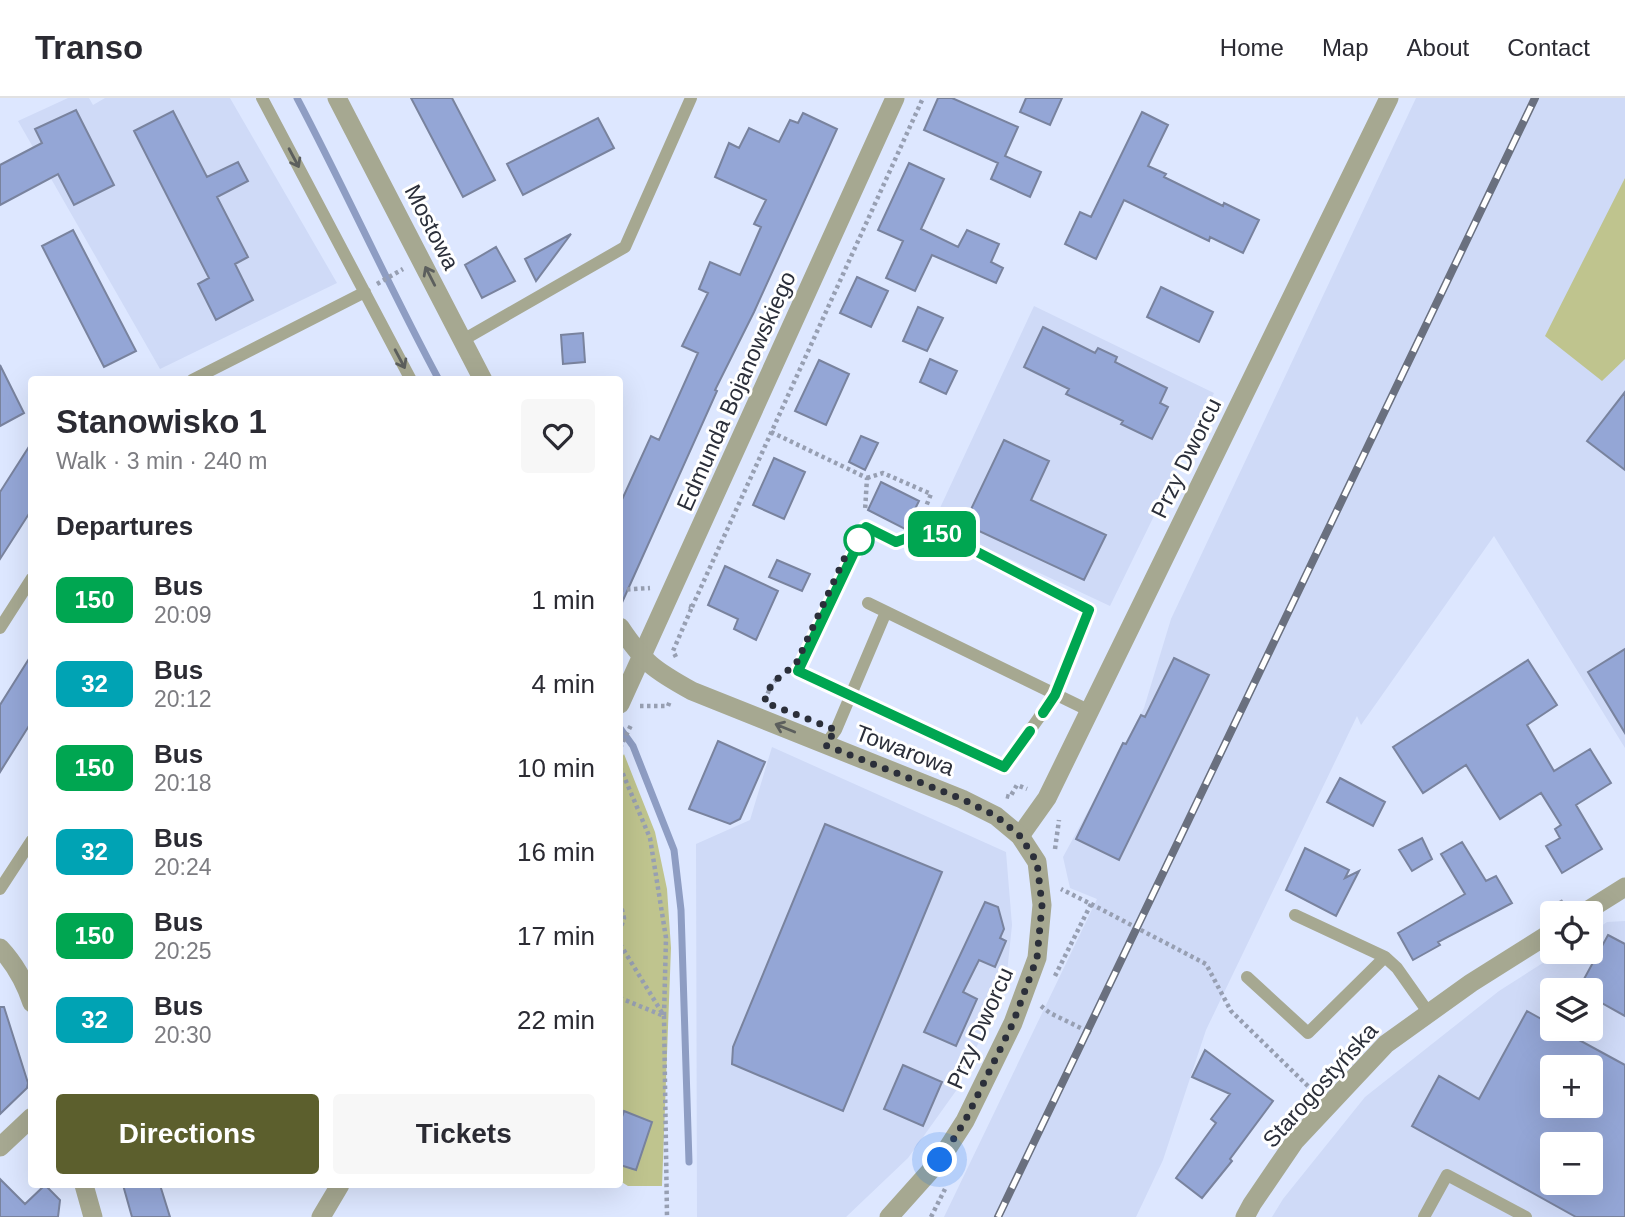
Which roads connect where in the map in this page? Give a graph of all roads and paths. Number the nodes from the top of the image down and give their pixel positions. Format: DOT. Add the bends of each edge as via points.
graph roads {
  1 [pos="262,98"];
  2 [pos="337,98"];
  3 [pos="691,98"];
  4 [pos="895,98"];
  5 [pos="923,98"];
  6 [pos="1389,98"];
  7 [pos="401,270"];
  8 [pos="369,289"];
  9 [pos="463,340"];
  10 [pos="200,376"];
  11 [pos="409,376"];
  12 [pos="481,376"];
  13 [pos="771,432"];
  14 [pos="867,478"];
  15 [pos="923,513"];
  16 [pos="862,520"];
  17 [pos="28,584"];
  18 [pos="868,603"];
  19 [pos="692,607"];
  20 [pos="886,612"];
  21 [pos="0,628"];
  22 [pos="623,631"];
  23 [pos="641,658"];
  24 [pos="788,670"];
  25 [pos="1055,695"];
  26 [pos="623,696"];
  27 [pos="851,696"];
  28 [pos="752,697"];
  29 [pos="764,702"];
  30 [pos="776,706"];
  31 [pos="1090,711"];
  32 [pos="633,720"];
  33 [pos="623,741"];
  34 [pos="825,745"];
  35 [pos="623,774"];
  36 [pos="1023,774"];
  37 [pos="1017,785"];
  38 [pos="999,792"];
  39 [pos="1047,798"];
  40 [pos="962,799"];
  41 [pos="1020,836"];
  42 [pos="28,846"];
  43 [pos="1055,852"];
  44 [pos="1059,876"];
  45 [pos="1625,887"];
  46 [pos="0,889"];
  47 [pos="1603,901"];
  48 [pos="1091,904"];
  49 [pos="1295,915"];
  50 [pos="1540,940"];
  51 [pos="0,948"];
  52 [pos="623,949"];
  53 [pos="1385,957"];
  54 [pos="1247,977"];
  55 [pos="1052,983"];
  56 [pos="28,992"];
  57 [pos="1047,995"];
  58 [pos="1023,998"];
  59 [pos="623,999"];
  60 [pos="1041,1006"];
  61 [pos="1427,1012"];
  62 [pos="664,1016"];
  63 [pos="1035,1018"];
  64 [pos="1091,1032"];
  65 [pos="1315,1093"];
  66 [pos="28,1121"];
  67 [pos="0,1147"];
  68 [pos="946,1186"];
  69 [pos="85,1188"];
  70 [pos="338,1188"];
  71 [pos="93,1217"];
  72 [pos="321,1217"];
  73 [pos="667,1217"];
  74 [pos="889,1217"];
  75 [pos="931,1217"];
  76 [pos="1245,1217"];
  77 [pos="1424,1217"];
  78 [pos="1526,1217"];
  1 -- 8 [label="lane, one-way"];
  9 -- 2 [label="street, Mostowa, one-way"];
  3 -- 9 [label="lane" via="625,247"];
  4 -- 23 [label="street, Edmunda Bojanowskiego"];
  5 -- 13 [label="path"];
  6 -- 31 [label="street, Przy Dworcu"];
  7 -- 8 [label="path"];
  8 -- 10 [label="lane"];
  8 -- 11 [label="lane, one-way"];
  9 -- 12 [label="street, Mostowa"];
  13 -- 14 [label="path"];
  13 -- 19 [label="path"];
  14 -- 15 [label="path" via="883,473 931,494"];
  14 -- 16 [label="path"];
  17 -- 21 [label="lane"];
  18 -- 20 [label="lane"];
  20 -- 25 [label="lane"];
  20 -- 27 [label="lane"];
  22 -- 23 [label="street"];
  23 -- 26 [label="street, Edmunda Bojanowskiego"];
  34 -- 23 [label="street, Towarowa, one-way" via="692,691"];
  24 -- 29 [label="path" via="772,683"];
  25 -- 27 [label="lane" via="1004,767"];
  25 -- 27 [label="lane" via="1089,610 925,525 920,533 896,542 866,527 798,671"];
  25 -- 31 [label="lane"];
  27 -- 34 [label="lane"];
  28 -- 29 [label="path"];
  29 -- 30 [label="path"];
  31 -- 39 [label="street, Przy Dworcu"];
  32 -- 33 [label="path"];
  34 -- 40 [label="street, Towarowa"];
  35 -- 62 [label="path" via="650,838 666,938"];
  36 -- 37 [label="path"];
  37 -- 38 [label="path" via="1010,797"];
  37 -- 39 [label="path"];
  39 -- 41 [label="street, Przy Dworcu"];
  39 -- 43 [label="path" via="1066,806 1058,821"];
  40 -- 41 [label="street, Przy Dworcu" via="996,816"];
  41 -- 58 [label="street, Przy Dworcu" via="1037,862 1042,905 1037,958"];
  42 -- 46 [label="lane"];
  44 -- 48 [label="path" via="1061,888"];
  45 -- 47 [label="street"];
  48 -- 55 [label="path"];
  48 -- 65 [label="path" via="1206,964 1231,1011"];
  49 -- 53 [label="lane"];
  50 -- 61 [label="street, Starogostyńska"];
  51 -- 56 [label="street"];
  52 -- 62 [label="path"];
  53 -- 54 [label="lane" via="1308,1033"];
  53 -- 61 [label="lane"];
  57 -- 60 [label="path"];
  58 -- 60 [label="path"];
  58 -- 74 [label="street, Przy Dworcu" via="965,1121 940,1160"];
  59 -- 62 [label="path"];
  60 -- 63 [label="path"];
  60 -- 64 [label="path"];
  61 -- 76 [label="street, Starogostyńska" via="1386,1044 1317,1116"];
  62 -- 73 [label="path"];
  66 -- 67 [label="street"];
  68 -- 75 [label="path"];
  69 -- 71 [label="street"];
  70 -- 72 [label="street"];
  77 -- 78 [label="lane" via="1447,1175"];
}
